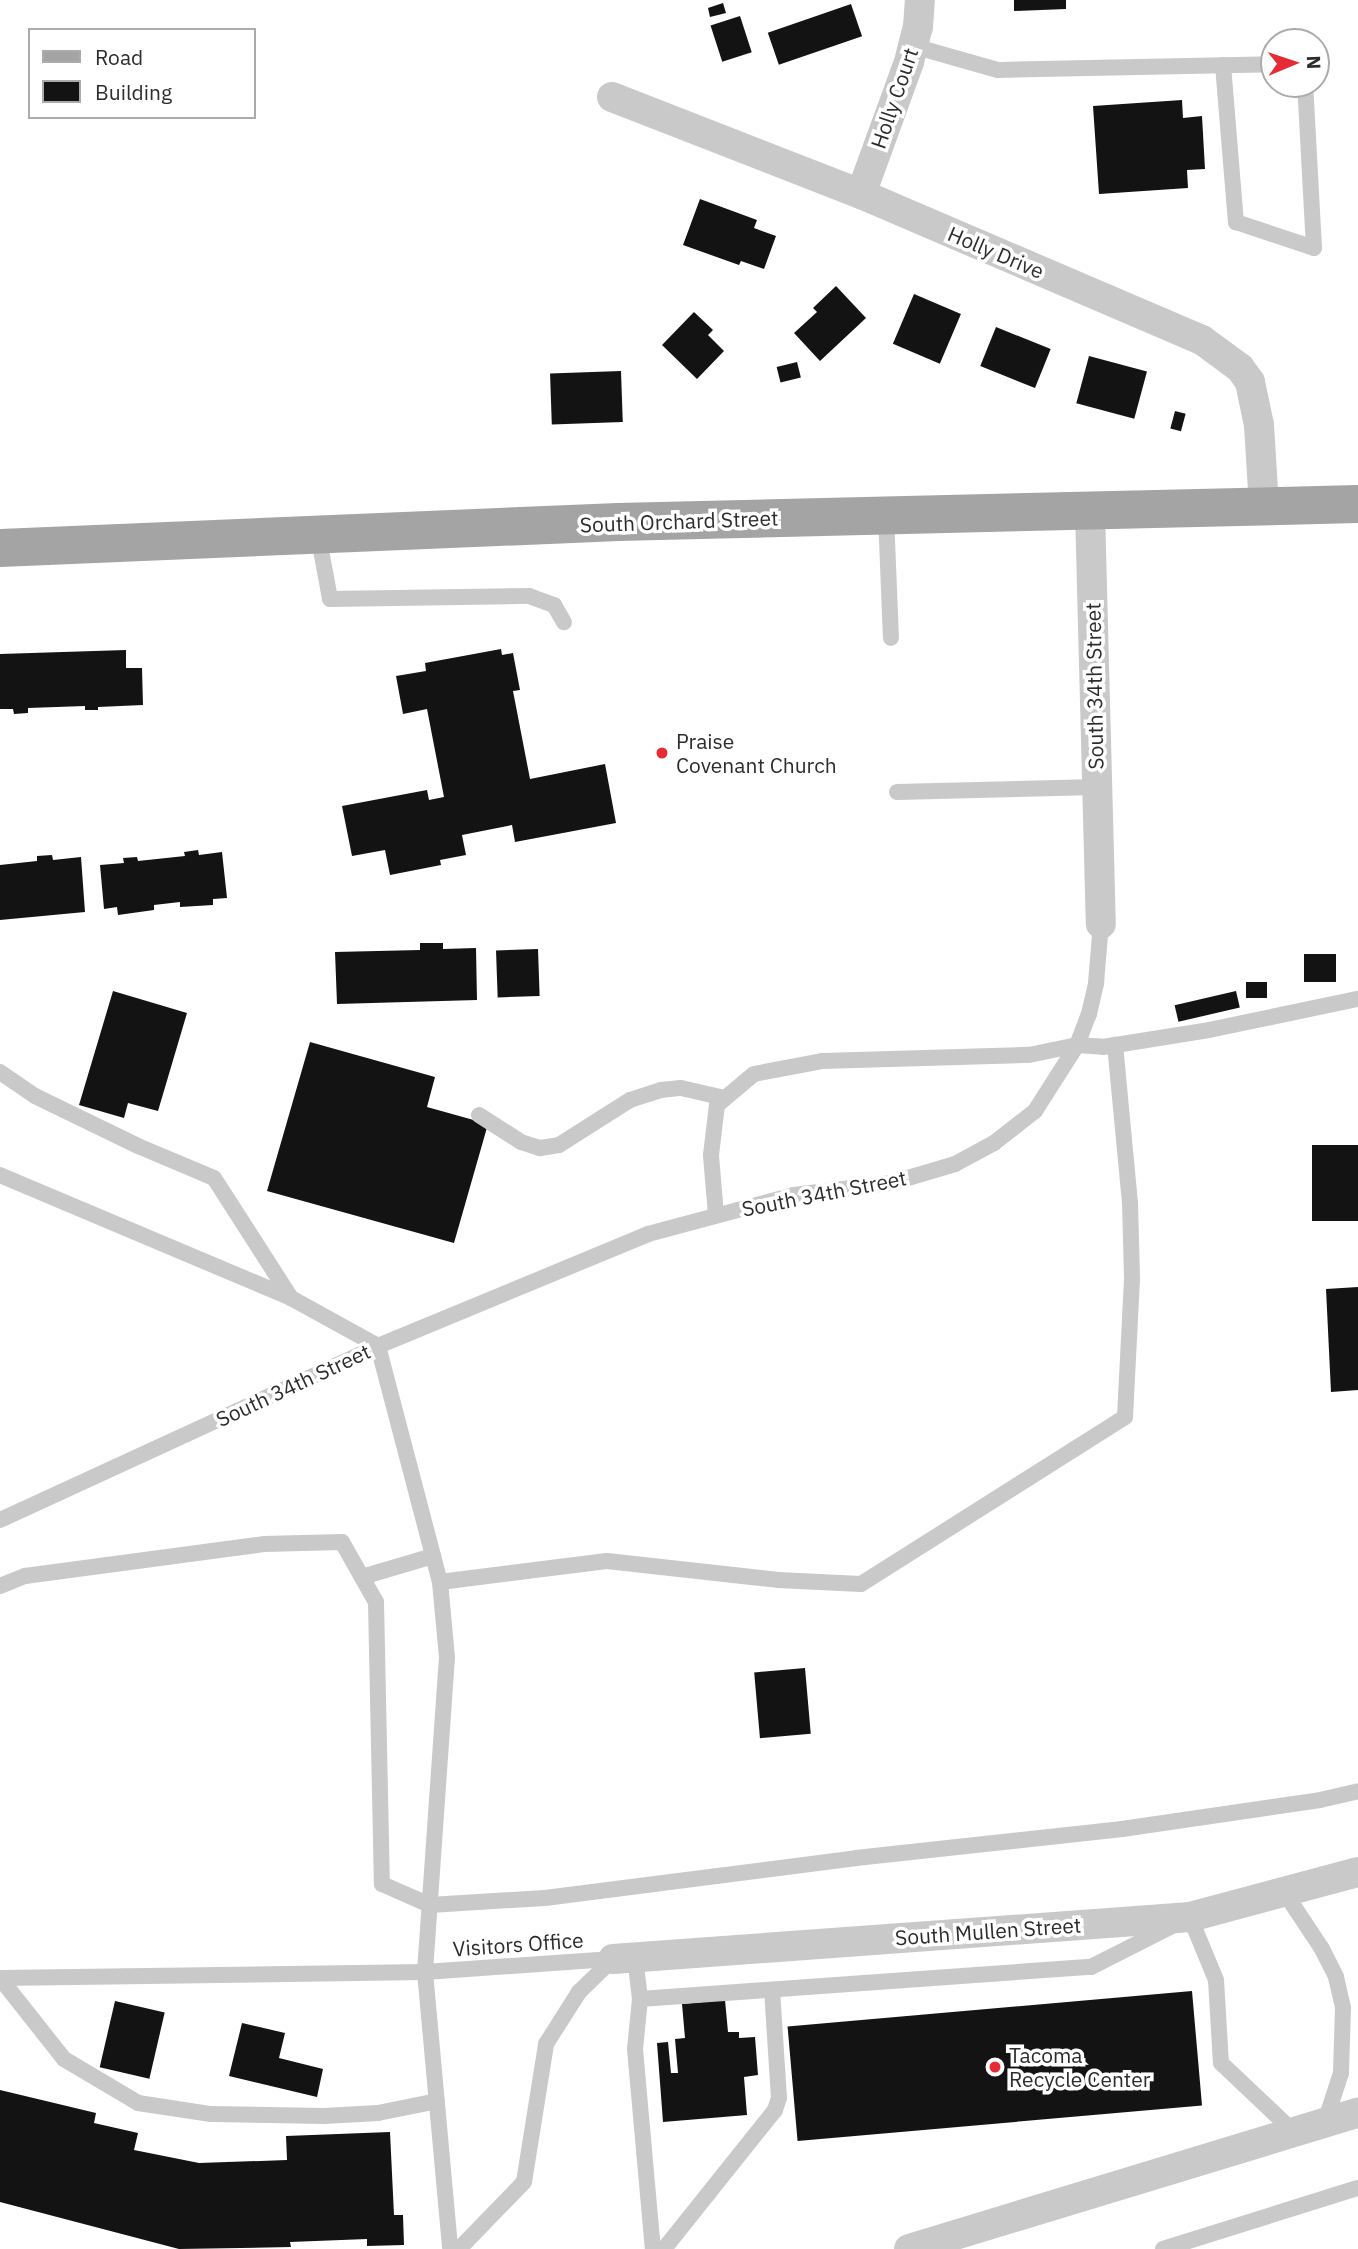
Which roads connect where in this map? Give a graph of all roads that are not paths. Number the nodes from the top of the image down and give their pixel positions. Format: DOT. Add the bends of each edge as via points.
graph roads {
  1 [pos="920,0"];
  2 [pos="913,46"];
  3 [pos="1260,64"];
  4 [pos="1223,65"];
  5 [pos="612,97"];
  6 [pos="1306,98"];
  7 [pos="861,194"];
  8 [pos="1358,504"];
  9 [pos="1264,506"];
  10 [pos="1090,511"];
  11 [pos="886,515"];
  12 [pos="318,534"];
  13 [pos="0,548"];
  14 [pos="564,622"];
  15 [pos="891,638"];
  16 [pos="1097,787"];
  17 [pos="897,792"];
  18 [pos="1101,924"];
  19 [pos="1358,999"];
  20 [pos="1077,1045"];
  21 [pos="1115,1045"];
  22 [pos="0,1072"];
  23 [pos="725,1098"];
  24 [pos="479,1115"];
  25 [pos="0,1175"];
  26 [pos="716,1215"];
  27 [pos="291,1298"];
  28 [pos="377,1346"];
  29 [pos="0,1520"];
  30 [pos="433,1556"];
  31 [pos="362,1577"];
  32 [pos="440,1582"];
  33 [pos="1,1584"];
  34 [pos="1358,1791"];
  35 [pos="1358,1872"];
  36 [pos="1285,1893"];
  37 [pos="430,1905"];
  38 [pos="1190,1917"];
  39 [pos="624,1958"];
  40 [pos="425,1972"];
  41 [pos="0,1978"];
  42 [pos="772,1991"];
  43 [pos="640,1999"];
  44 [pos="437,2101"];
  45 [pos="1358,2113"];
  46 [pos="1325,2122"];
  47 [pos="1294,2132"];
  48 [pos="1358,2188"];
  49 [pos="450,2249"];
  50 [pos="459,2249"];
  51 [pos="653,2249"];
  52 [pos="664,2249"];
  53 [pos="909,2249"];
  54 [pos="1163,2249"];
  1 -- 2 [label="street, Holly Court"];
  2 -- 4 [label="lane" via="998,70"];
  2 -- 7 [label="street, Holly Court"];
  3 -- 4 [label="lane"];
  4 -- 6 [label="lane" via="1236,222 1314,248"];
  5 -- 7 [label="street, Holly Drive"];
  7 -- 9 [label="street, Holly Drive" via="1184,330 1222,352 1240,368 1255,396"];
  8 -- 9 [label="main road, South Orchard Street"];
  9 -- 10 [label="main road, South Orchard Street"];
  10 -- 11 [label="main road, South Orchard Street"];
  10 -- 16 [label="street, South 34th Street"];
  11 -- 12 [label="main road, South Orchard Street"];
  11 -- 15 [label="lane"];
  12 -- 13 [label="main road, South Orchard Street"];
  12 -- 14 [label="lane" via="330,599 528,596 554,605"];
  16 -- 17 [label="lane"];
  16 -- 18 [label="street, South 34th Street"];
  18 -- 20 [label="lane, South 34th Street" via="1096,983"];
  19 -- 21 [label="lane"];
  20 -- 21 [label="lane"];
  20 -- 23 [label="lane" via="1029,1055 822,1061 754,1074"];
  20 -- 26 [label="lane, South 34th Street" via="1035,1111 955,1164 891,1183 794,1195"];
  21 -- 32 [label="lane" via="1130,1203 1132,1278 1125,1417 861,1584 778,1580 607,1561"];
  22 -- 27 [label="lane" via="35,1096 214,1178"];
  23 -- 24 [label="lane" via="681,1088 662,1090 630,1100 559,1145 540,1148 521,1142"];
  23 -- 26 [label="lane" via="718,1105 711,1155"];
  25 -- 27 [label="lane"];
  26 -- 28 [label="lane, South 34th Street" via="648,1234"];
  27 -- 28 [label="lane"];
  28 -- 29 [label="lane, South 34th Street"];
  28 -- 30 [label="lane"];
  30 -- 31 [label="lane"];
  30 -- 32 [label="lane"];
  31 -- 33 [label="lane" via="342,1542 277,1544 25,1576"];
  31 -- 37 [label="lane" via="376,1602 382,1884"];
  32 -- 37 [label="lane" via="447,1657"];
  34 -- 37 [label="lane" via="1122,1829 545,1898"];
  35 -- 36 [label="street, South Mullen Street"];
  36 -- 38 [label="street, South Mullen Street"];
  36 -- 46 [label="lane" via="1336,1977 1343,2008 1341,2073"];
  37 -- 40 [label="lane"];
  38 -- 39 [label="street, South Mullen Street"];
  38 -- 42 [label="lane" via="1091,1966"];
  38 -- 47 [label="lane" via="1216,1980 1221,2063"];
  39 -- 40 [label="lane, Visitors Office"];
  39 -- 43 [label="lane"];
  39 -- 50 [label="lane" via="579,1992 545,2044 524,2182"];
  40 -- 41 [label="lane, Visitors Office"];
  40 -- 44 [label="lane"];
  41 -- 44 [label="lane" via="64,2059 138,2103 211,2114 324,2116 378,2113"];
  42 -- 43 [label="lane"];
  42 -- 52 [label="lane" via="779,2098 775,2110"];
  43 -- 51 [label="lane" via="635,2049"];
  44 -- 49 [label="lane"];
  45 -- 46 [label="street"];
  46 -- 47 [label="street"];
  47 -- 53 [label="street"];
  48 -- 54 [label="lane"];
}
